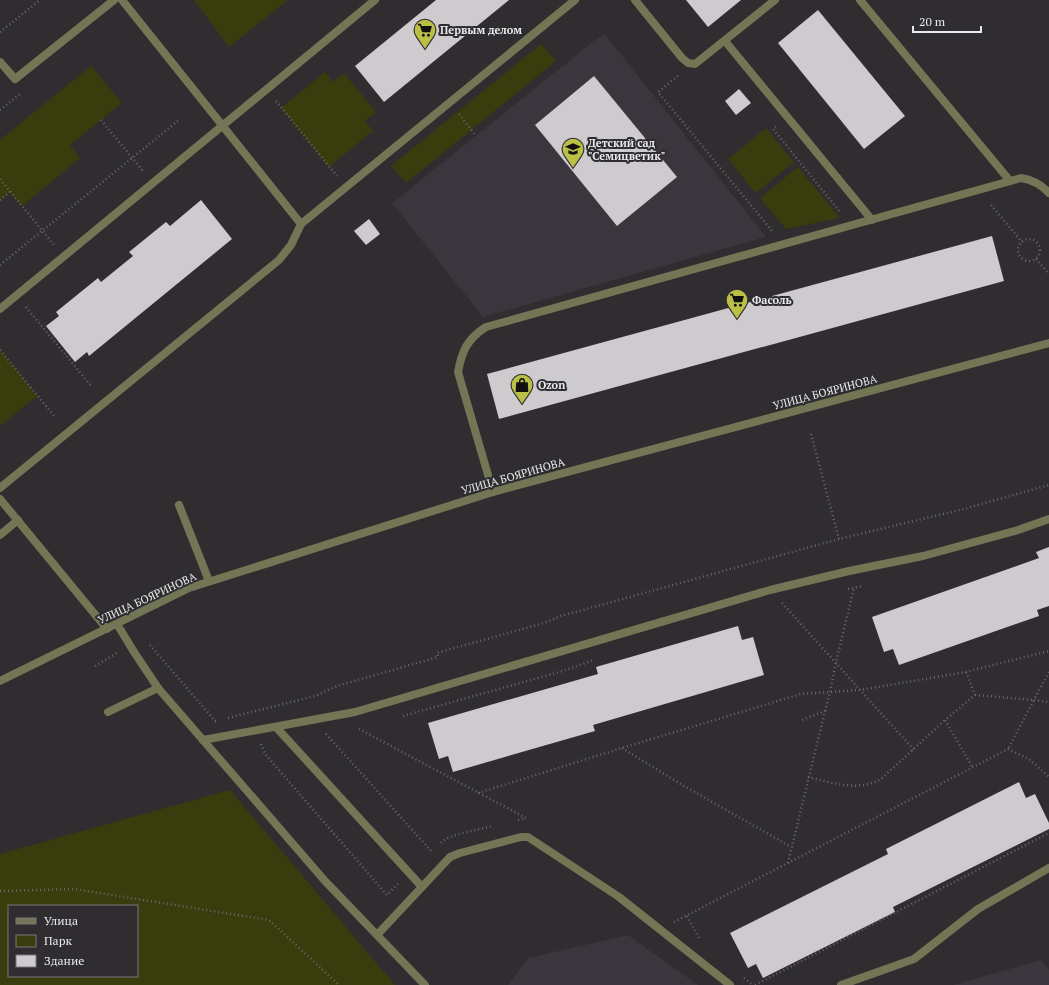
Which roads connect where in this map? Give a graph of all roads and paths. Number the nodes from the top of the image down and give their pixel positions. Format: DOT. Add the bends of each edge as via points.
graph roads {
  1 [pos="40,0"];
  2 [pos="114,0"];
  3 [pos="122,0"];
  4 [pos="375,0"];
  5 [pos="575,0"];
  6 [pos="634,0"];
  7 [pos="776,0"];
  8 [pos="860,0"];
  9 [pos="0,32"];
  10 [pos="725,41"];
  11 [pos="0,62"];
  12 [pos="688,63"];
  13 [pos="266,90"];
  14 [pos="450,103"];
  15 [pos="788,118"];
  16 [pos="101,120"];
  17 [pos="179,120"];
  18 [pos="223,126"];
  19 [pos="476,136"];
  20 [pos="132,158"];
  21 [pos="0,179"];
  22 [pos="1010,182"];
  23 [pos="153,183"];
  24 [pos="346,187"];
  25 [pos="10,192"];
  26 [pos="1049,193"];
  27 [pos="0,200"];
  28 [pos="991,205"];
  29 [pos="872,220"];
  30 [pos="301,224"];
  31 [pos="852,226"];
  32 [pos="42,231"];
  33 [pos="1022,242"];
  34 [pos="784,244"];
  35 [pos="64,257"];
  36 [pos="1036,259"];
  37 [pos="0,265"];
  38 [pos="1049,274"];
  39 [pos="17,296"];
  40 [pos="0,310"];
  41 [pos="1049,343"];
  42 [pos="0,350"];
  43 [pos="92,387"];
  44 [pos="55,417"];
  45 [pos="811,434"];
  46 [pos="1049,485"];
  47 [pos="0,488"];
  48 [pos="493,492"];
  49 [pos="0,499"];
  50 [pos="179,505"];
  51 [pos="1049,519"];
  52 [pos="18,520"];
  53 [pos="0,535"];
  54 [pos="839,539"];
  55 [pos="209,581"];
  56 [pos="854,588"];
  57 [pos="770,590"];
  58 [pos="117,624"];
  59 [pos="106,629"];
  60 [pos="130,646"];
  61 [pos="1049,651"];
  62 [pos="836,662"];
  63 [pos="95,666"];
  64 [pos="966,672"];
  65 [pos="1049,672"];
  66 [pos="0,681"];
  67 [pos="158,688"];
  68 [pos="860,690"];
  69 [pos="830,692"];
  70 [pos="975,695"];
  71 [pos="1034,700"];
  72 [pos="1049,702"];
  73 [pos="824,711"];
  74 [pos="108,712"];
  75 [pos="802,720"];
  76 [pos="946,720"];
  77 [pos="276,727"];
  78 [pos="359,729"];
  79 [pos="352,730"];
  80 [pos="333,733"];
  81 [pos="203,740"];
  82 [pos="622,748"];
  83 [pos="1008,749"];
  84 [pos="914,750"];
  85 [pos="973,768"];
  86 [pos="808,777"];
  87 [pos="1049,777"];
  88 [pos="478,793"];
  89 [pos="1049,832"];
  90 [pos="791,847"];
  91 [pos="433,853"];
  92 [pos="788,863"];
  93 [pos="1049,868"];
  94 [pos="422,887"];
  95 [pos="0,891"];
  96 [pos="660,930"];
  97 [pos="377,935"];
  98 [pos="339,985"];
  99 [pos="425,985"];
  100 [pos="730,985"];
  101 [pos="755,985"];
  102 [pos="841,985"];
  1 -- 9 [label="path"];
  2 -- 11 [label="street" via="15,80"];
  3 -- 18 [label="street"];
  4 -- 13 [label="street"];
  5 -- 14 [label="street"];
  6 -- 12 [label="street"];
  7 -- 10 [label="street"];
  8 -- 22 [label="street"];
  10 -- 12 [label="street" via="695,64"];
  10 -- 15 [label="street"];
  12 -- 34 [label="path" via="684,71 658,92"];
  13 -- 18 [label="street"];
  13 -- 24 [label="path"];
  14 -- 19 [label="path"];
  14 -- 24 [label="street"];
  15 -- 29 [label="street"];
  15 -- 31 [label="path" via="773,129"];
  16 -- 20 [label="path"];
  17 -- 20 [label="path"];
  18 -- 23 [label="street"];
  18 -- 30 [label="street"];
  20 -- 23 [label="path"];
  20 -- 32 [label="path"];
  21 -- 25 [label="path"];
  22 -- 26 [label="street" via="1021,178 1030,180"];
  22 -- 29 [label="street"];
  23 -- 35 [label="street"];
  24 -- 30 [label="street"];
  25 -- 27 [label="path"];
  25 -- 32 [label="path"];
  28 -- 33 [label="path"];
  29 -- 31 [label="street"];
  30 -- 47 [label="street" via="291,245 279,260"];
  31 -- 34 [label="street"];
  32 -- 35 [label="path"];
  32 -- 37 [label="path"];
  33 -- 36 [label="path" via="1018,252 1021,257 1031,261"];
  33 -- 36 [label="path" via="1027,239 1037,243 1040,248"];
  34 -- 48 [label="street" via="486,327 475,334 460,358 458,372"];
  35 -- 39 [label="street"];
  36 -- 38 [label="path"];
  39 -- 40 [label="street"];
  39 -- 43 [label="path"];
  41 -- 48 [label="street, УЛИЦА БОЯРИНОВА"];
  42 -- 44 [label="path"];
  45 -- 54 [label="path"];
  46 -- 54 [label="path" via="964,509"];
  48 -- 55 [label="street, УЛИЦА БОЯРИНОВА"];
  49 -- 52 [label="street"];
  50 -- 55 [label="street"];
  51 -- 57 [label="street" via="923,556"];
  52 -- 53 [label="street"];
  52 -- 59 [label="street"];
  54 -- 60 [label="path" via="560,616 544,623 437,653 438,657 337,686 315,696 215,721 143,637"];
  55 -- 58 [label="street, УЛИЦА БОЯРИНОВА" via="189,588"];
  56 -- 62 [label="path"];
  57 -- 62 [label="path"];
  57 -- 77 [label="street" via="355,712"];
  58 -- 59 [label="street, УЛИЦА БОЯРИНОВА"];
  58 -- 60 [label="street"];
  59 -- 66 [label="street, УЛИЦА БОЯРИНОВА"];
  60 -- 63 [label="path"];
  60 -- 67 [label="street"];
  61 -- 64 [label="path"];
  62 -- 68 [label="path"];
  62 -- 69 [label="path"];
  64 -- 68 [label="path"];
  64 -- 70 [label="path"];
  65 -- 71 [label="path"];
  67 -- 74 [label="street"];
  67 -- 81 [label="street"];
  68 -- 69 [label="path"];
  68 -- 84 [label="path"];
  69 -- 73 [label="path"];
  69 -- 82 [label="path" via="801,694"];
  70 -- 71 [label="path"];
  70 -- 76 [label="path"];
  71 -- 72 [label="path"];
  71 -- 83 [label="path"];
  73 -- 75 [label="path"];
  73 -- 86 [label="path"];
  76 -- 84 [label="path"];
  76 -- 85 [label="path"];
  77 -- 81 [label="street"];
  77 -- 94 [label="street"];
  78 -- 79 [label="path"];
  80 -- 91 [label="path" via="326,734"];
  81 -- 97 [label="street" via="325,881"];
  82 -- 88 [label="path"];
  82 -- 90 [label="path"];
  83 -- 85 [label="path"];
  83 -- 87 [label="path" via="1029,759"];
  84 -- 86 [label="path" via="873,784 848,786"];
  85 -- 92 [label="path"];
  86 -- 90 [label="path"];
  89 -- 101 [label="path"];
  90 -- 92 [label="path"];
  92 -- 96 [label="path"];
  93 -- 102 [label="street" via="978,909 914,959"];
  94 -- 96 [label="street" via="450,857 528,837 619,897"];
  94 -- 97 [label="street"];
  95 -- 98 [label="path" via="74,889 269,920"];
  96 -- 100 [label="street"];
  97 -- 99 [label="street"];
}
